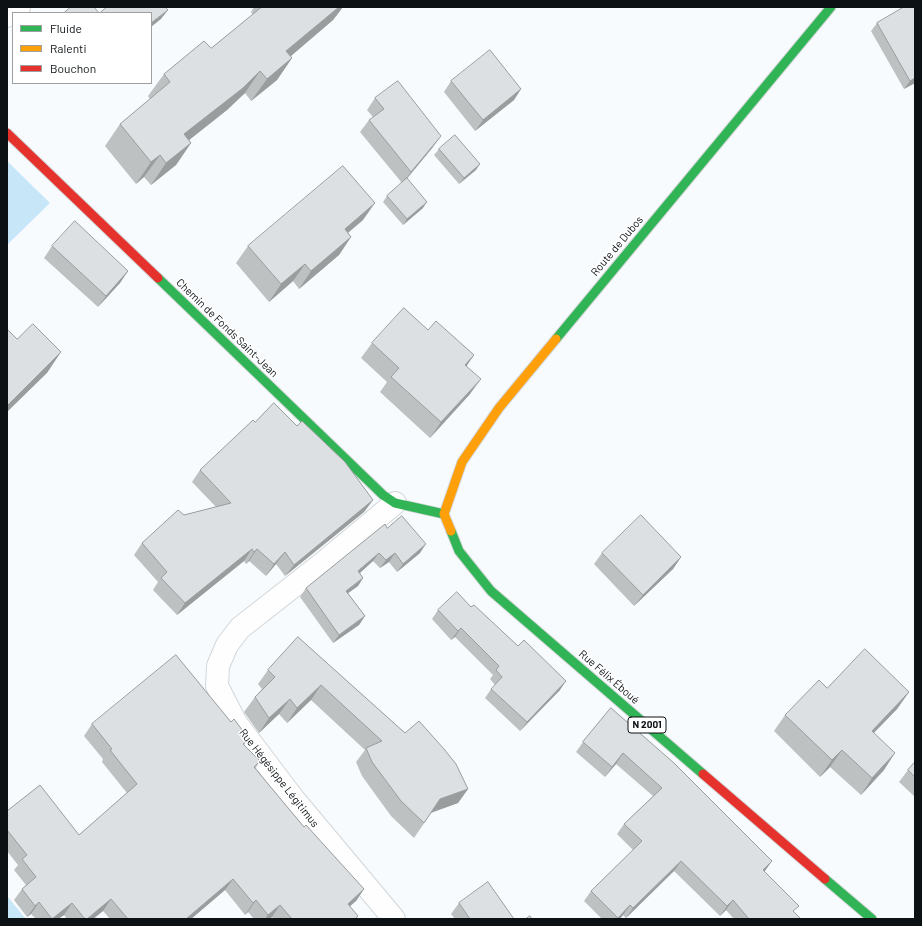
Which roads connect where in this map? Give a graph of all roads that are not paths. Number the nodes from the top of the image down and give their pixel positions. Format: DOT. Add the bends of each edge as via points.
graph roads {
  1 [pos="831,7"];
  2 [pos="7,133"];
  3 [pos="395,503"];
  4 [pos="444,514"];
  5 [pos="394,919"];
  6 [pos="872,919"];
  1 -- 4 [label="main road, Route de Dubos" via="499,408 462,462"];
  2 -- 3 [label="main road, Chemin de Fonds Saint-Jean" via="383,495"];
  3 -- 4 [label="main road, Chemin de Fonds Saint-Jean"];
  3 -- 5 [label="street, Rue Hégésippe Légitimus" via="240,628 227,645 218,666 217,686 236,723 287,791"];
  4 -- 6 [label="main road, Rue Félix Éboué / N 2001" via="459,551 491,591"];
}
